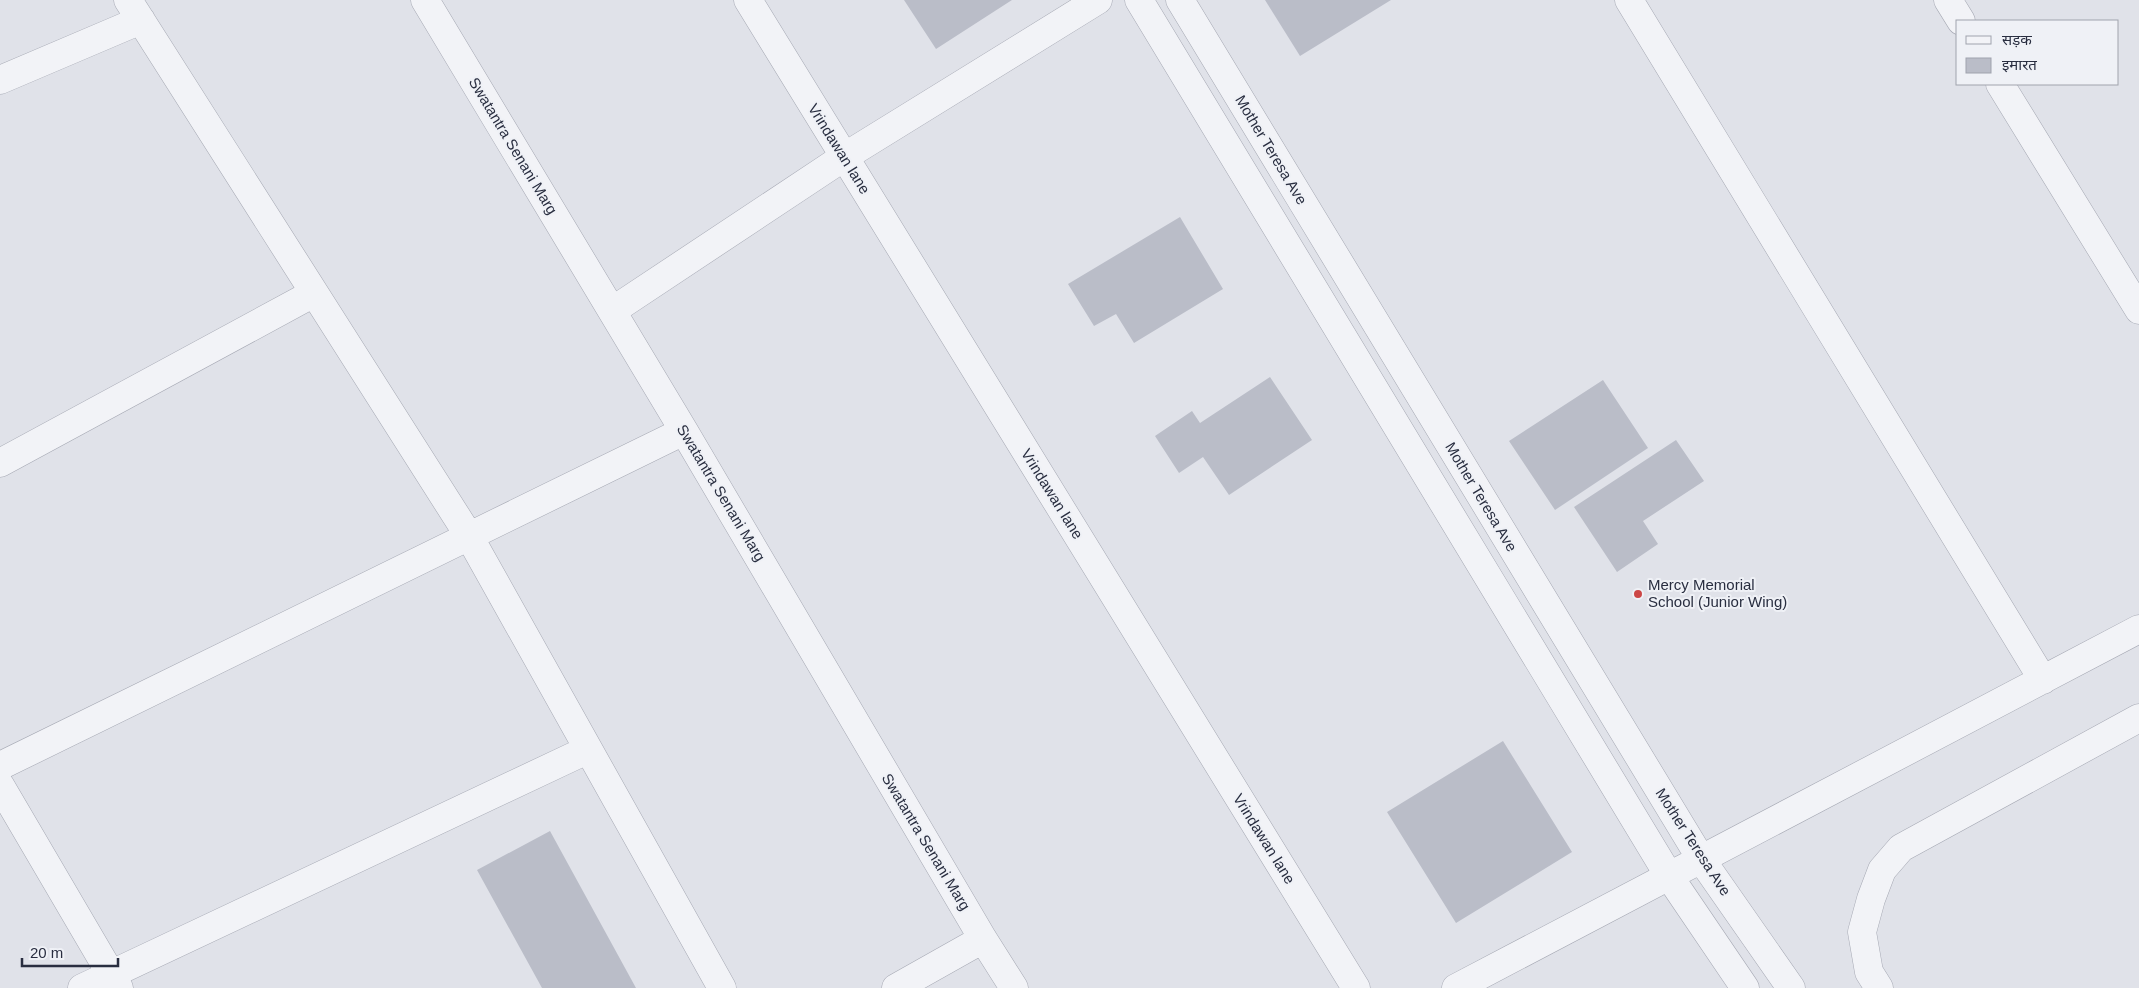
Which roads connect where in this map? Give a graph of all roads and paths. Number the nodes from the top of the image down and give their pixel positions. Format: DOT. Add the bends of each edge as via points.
graph roads {
  1 [pos="425,0"];
  2 [pos="748,0"];
  3 [pos="1098,0"];
  4 [pos="1139,0"];
  5 [pos="1180,0"];
  6 [pos="1629,0"];
  7 [pos="1948,0"];
  8 [pos="134,10"];
  9 [pos="1960,20"];
  10 [pos="0,80"];
  11 [pos="2001,85"];
  12 [pos="844,157"];
  13 [pos="314,293"];
  14 [pos="2139,310"];
  15 [pos="612,311"];
  16 [pos="684,431"];
  17 [pos="0,463"];
  18 [pos="469,536"];
  19 [pos="2139,629"];
  20 [pos="2043,680"];
  21 [pos="2139,718"];
  22 [pos="588,750"];
  23 [pos="0,766"];
  24 [pos="0,785"];
  25 [pos="1701,859"];
  26 [pos="1668,876"];
  27 [pos="983,938"];
  28 [pos="114,981"];
  29 [pos="82,988"];
  30 [pos="722,988"];
  31 [pos="896,988"];
  32 [pos="1014,988"];
  33 [pos="1356,988"];
  34 [pos="1456,988"];
  35 [pos="1745,988"];
  36 [pos="1791,988"];
  37 [pos="1879,988"];
  1 -- 15 [label="street, Swatantra Senani Marg"];
  2 -- 12 [label="street, Vrindawan lane"];
  3 -- 12 [label="street"];
  4 -- 26 [label="street"];
  5 -- 25 [label="street, Mother Teresa Ave"];
  6 -- 20 [label="street"];
  7 -- 9 [label="street"];
  8 -- 10 [label="street"];
  8 -- 13 [label="street"];
  11 -- 14 [label="street"];
  12 -- 15 [label="street"];
  12 -- 33 [label="street, Vrindawan lane"];
  13 -- 17 [label="street"];
  13 -- 18 [label="street"];
  15 -- 16 [label="street, Swatantra Senani Marg"];
  16 -- 18 [label="street"];
  16 -- 27 [label="street, Swatantra Senani Marg"];
  18 -- 22 [label="street"];
  18 -- 23 [label="street"];
  19 -- 20 [label="street"];
  20 -- 25 [label="street"];
  21 -- 37 [label="street" via="1901,848 1882,870 1862,932 1869,972"];
  22 -- 28 [label="street"];
  22 -- 30 [label="street"];
  24 -- 28 [label="street"];
  25 -- 26 [label="street"];
  25 -- 36 [label="street, Mother Teresa Ave"];
  26 -- 34 [label="street"];
  26 -- 35 [label="street"];
  27 -- 31 [label="street"];
  27 -- 32 [label="street, Swatantra Senani Marg"];
  28 -- 29 [label="street"];
}
